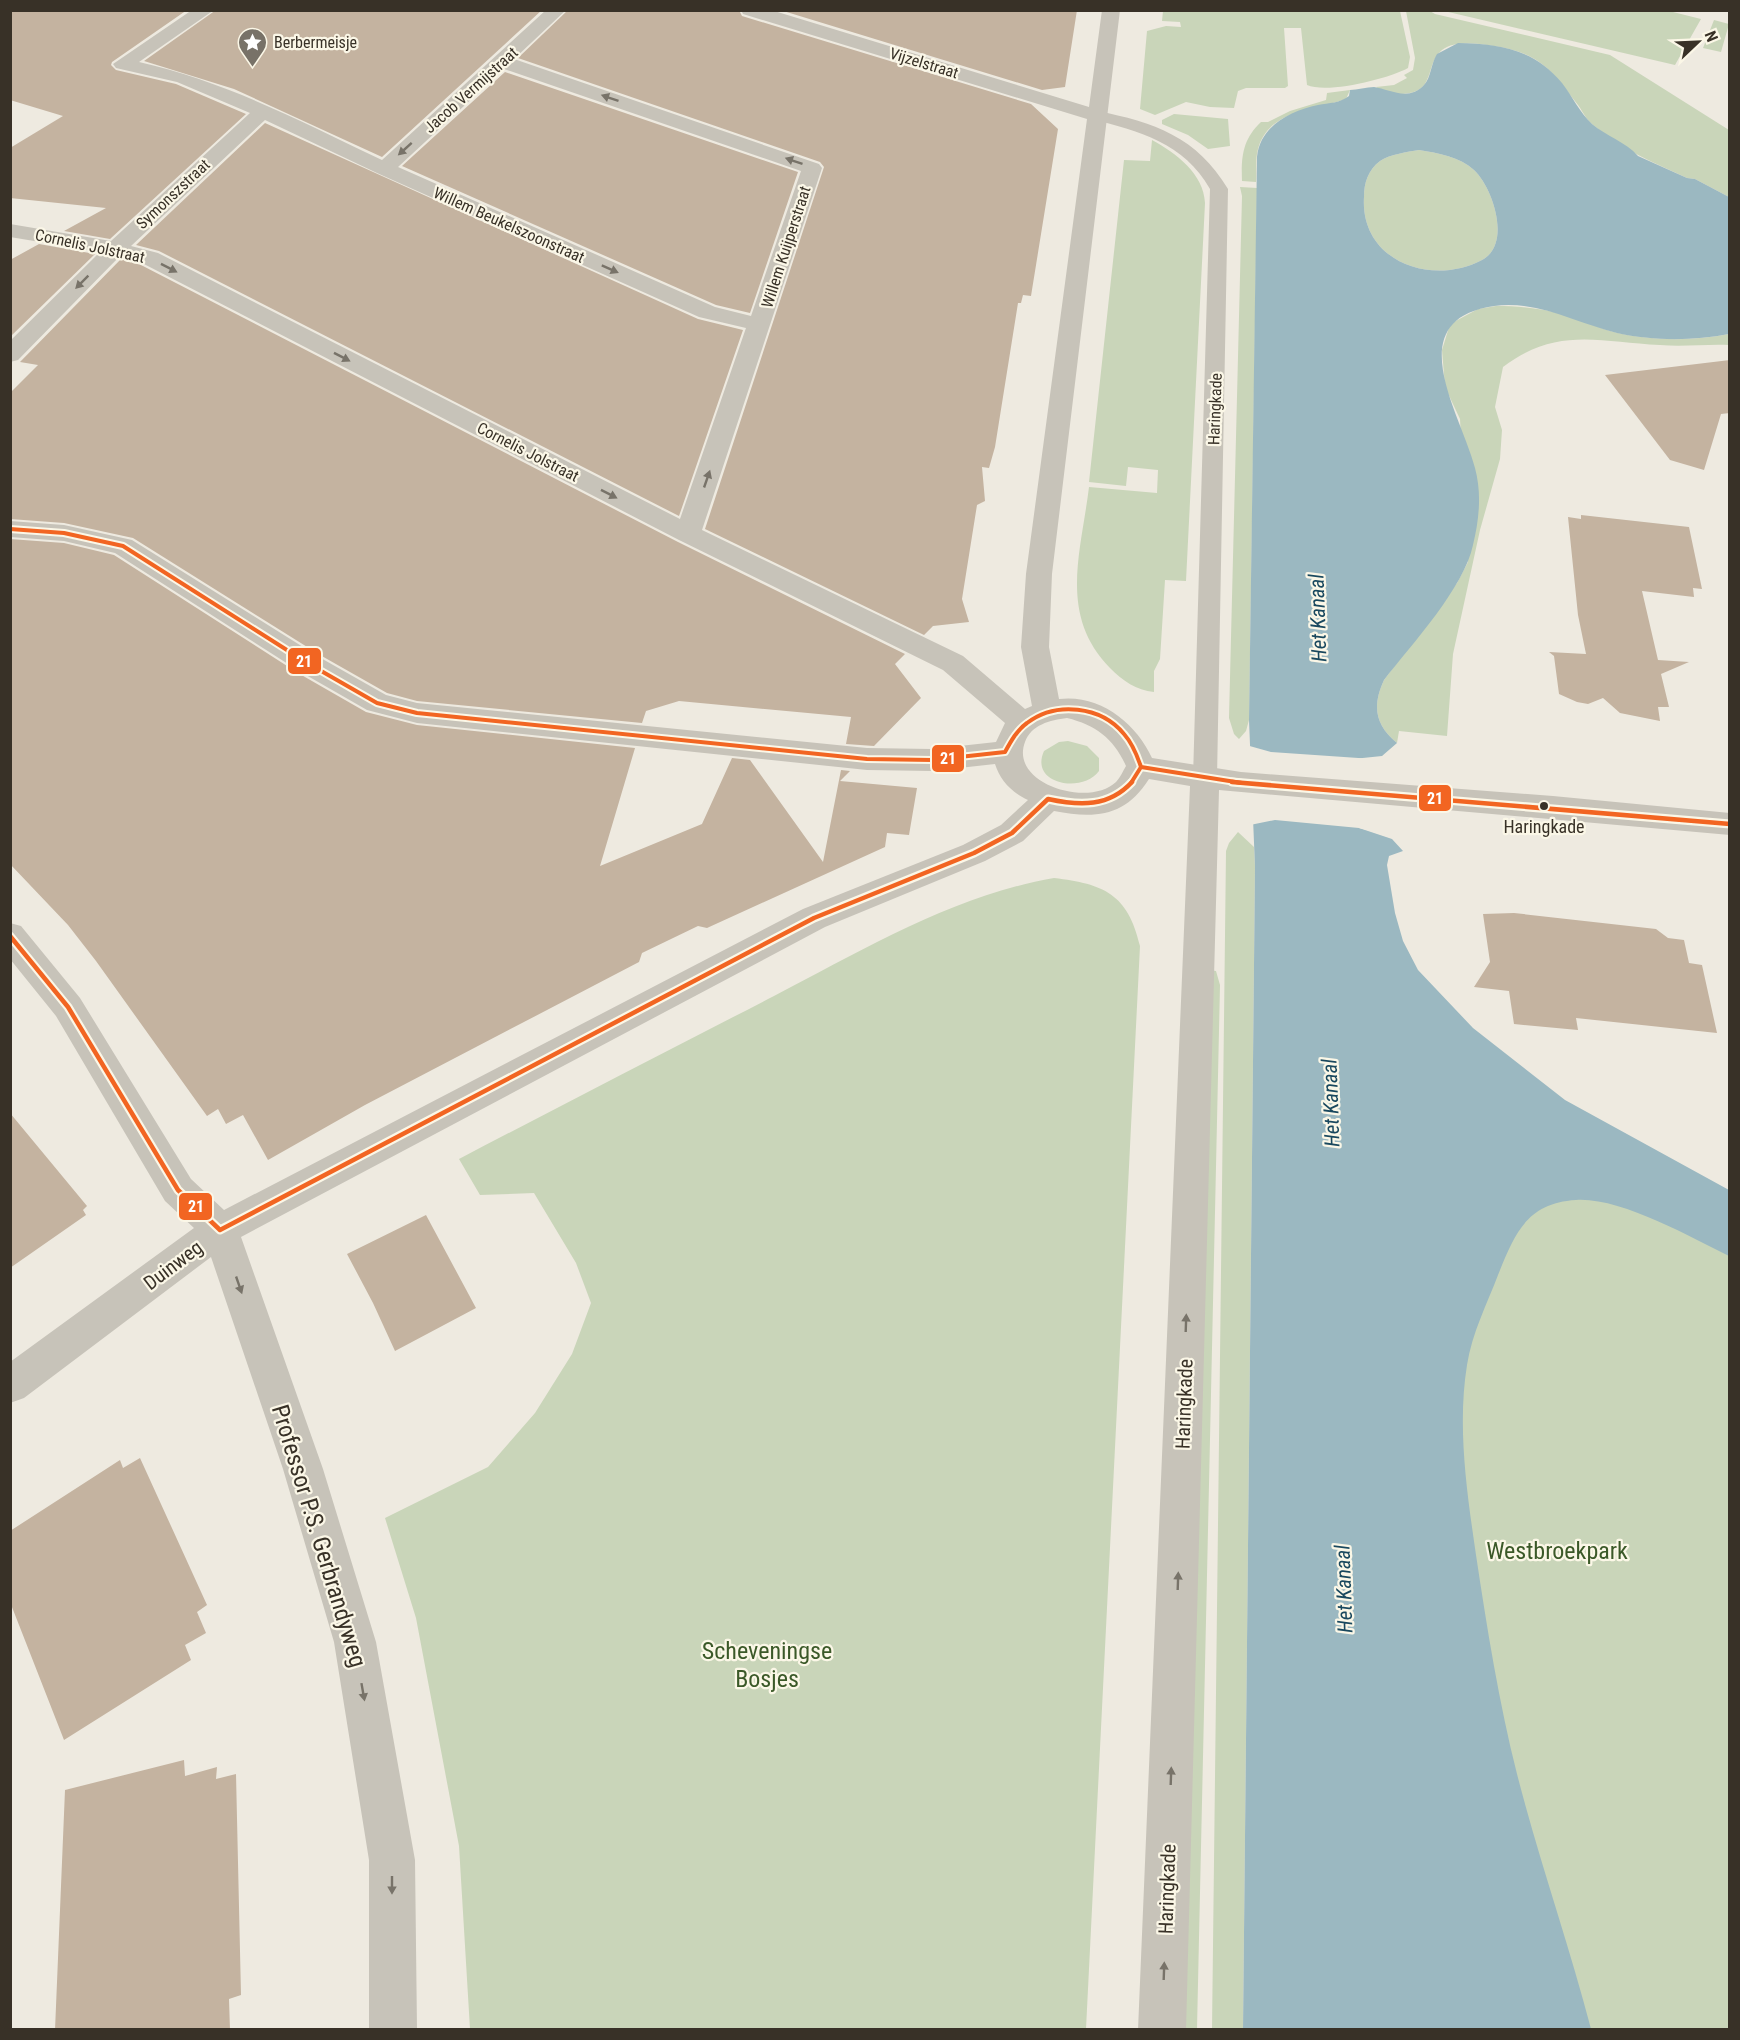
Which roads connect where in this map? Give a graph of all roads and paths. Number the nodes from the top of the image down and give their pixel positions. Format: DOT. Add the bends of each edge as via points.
graph roads {
  1 [pos="205,10"];
  2 [pos="557,10"];
  3 [pos="750,10"];
  4 [pos="1111,10"];
  5 [pos="503,62"];
  6 [pos="262,112"];
  7 [pos="1097,116"];
  8 [pos="384,169"];
  9 [pos="10,230"];
  10 [pos="116,248"];
  11 [pos="761,325"];
  12 [pos="10,355"];
  13 [pos="10,529"];
  14 [pos="688,534"];
  15 [pos="1035,716"];
  16 [pos="1005,752"];
  17 [pos="1141,767"];
  18 [pos="1223,780"];
  19 [pos="1048,799"];
  20 [pos="1730,824"];
  21 [pos="10,935"];
  22 [pos="220,1230"];
  23 [pos="10,1385"];
  24 [pos="393,2030"];
  25 [pos="1162,2030"];
  1 -- 6 [label="street, Willem Beukelszoonstraat" via="123,64 183,78"];
  2 -- 5 [label="street, Jacob Vermijstraat"];
  3 -- 7 [label="street, Vijzelstraat"];
  4 -- 7 [label="street"];
  5 -- 8 [label="street, Jacob Vermijstraat, one-way"];
  11 -- 5 [label="street, Willem Kuijperstraat, one-way" via="812,168"];
  6 -- 8 [label="street, Willem Beukelszoonstraat"];
  6 -- 10 [label="street, Symonszstraat"];
  7 -- 15 [label="street" via="1039,574"];
  7 -- 18 [label="lane, Haringkade" via="1163,134 1212,173 1219,189"];
  8 -- 11 [label="street, Willem Beukelszoonstraat, one-way" via="706,312"];
  9 -- 10 [label="street, Cornelis Jolstraat"];
  10 -- 12 [label="street, Symonszstraat, one-way"];
  10 -- 14 [label="street, Cornelis Jolstraat, one-way" via="150,258"];
  14 -- 11 [label="street, Willem Kuijperstraat, one-way"];
  13 -- 16 [label="street" via="64,533 123,546 328,675 378,703 417,713 867,759 932,760"];
  14 -- 15 [label="street, Cornelis Jolstraat" via="953,663"];
  15 -- 16 [label="street" via="1009,739"];
  15 -- 17 [label="street" via="1067,708 1106,720 1132,743"];
  16 -- 19 [label="street" via="1008,766"];
  17 -- 18 [label="street"];
  17 -- 19 [label="street" via="1136,782 1111,799 1081,805"];
  18 -- 20 [label="street"];
  25 -- 18 [label="street, Haringkade, one-way"];
  19 -- 22 [label="street, Duinweg" via="1012,833 974,853 814,918"];
  21 -- 22 [label="street" via="68,1007 178,1190"];
  22 -- 23 [label="street, Duinweg"];
  22 -- 24 [label="street, Professor P.S. Gerbrandyweg, one-way" via="303,1469 355,1642 392,1860"];
}
